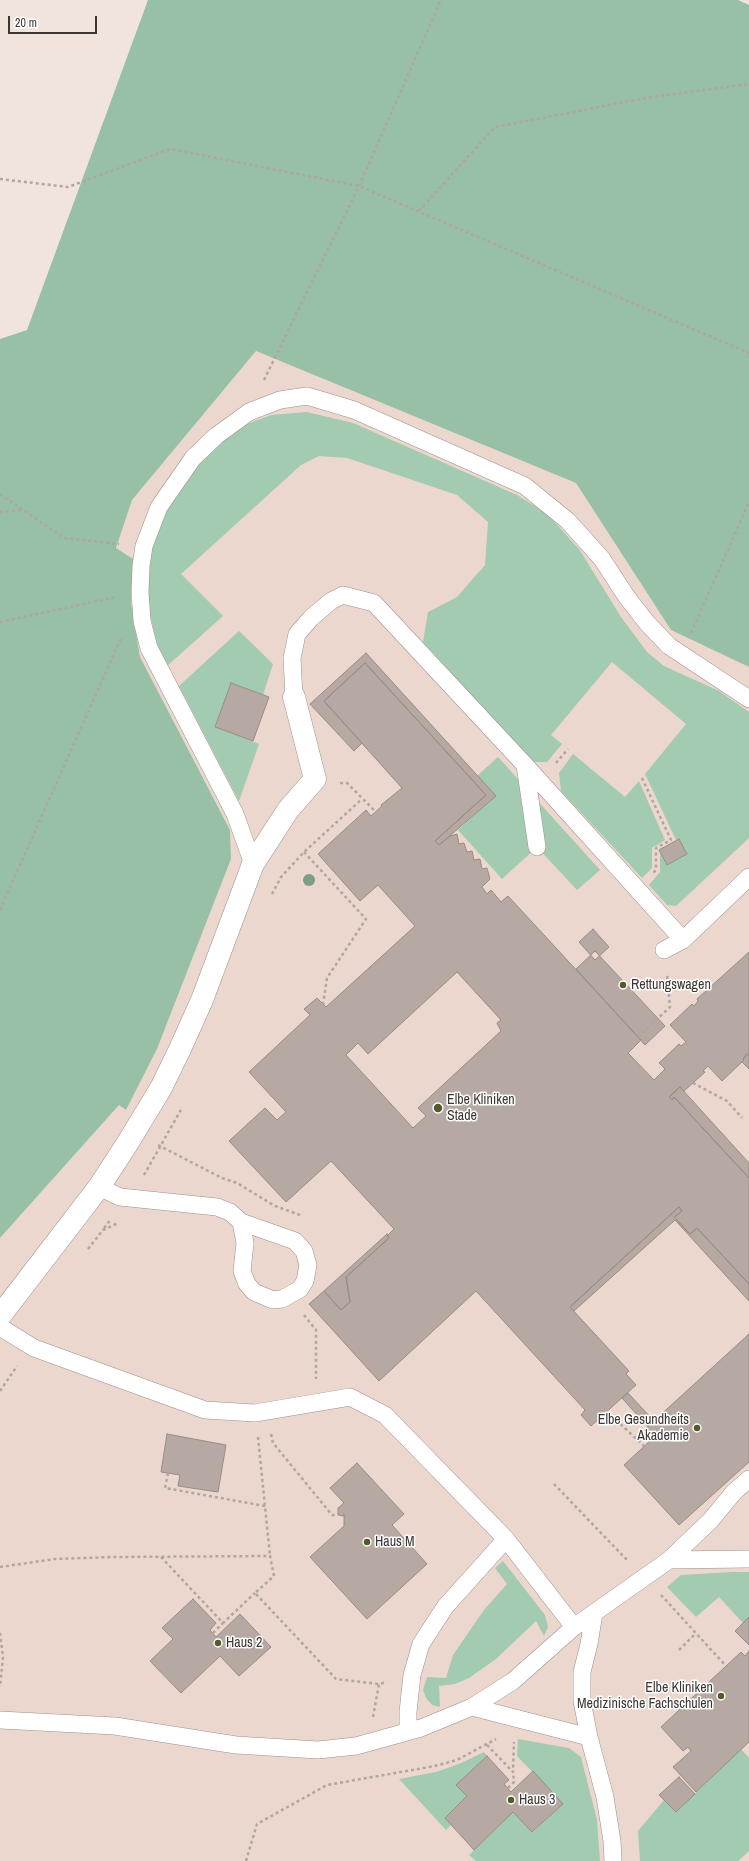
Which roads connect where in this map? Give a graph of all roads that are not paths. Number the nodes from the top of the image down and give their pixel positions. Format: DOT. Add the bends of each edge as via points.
graph roads {
  1 [pos="294,697"];
  2 [pos="749,699"];
  3 [pos="525,765"];
  4 [pos="537,847"];
  5 [pos="253,864"];
  6 [pos="749,877"];
  7 [pos="683,940"];
  8 [pos="664,950"];
  9 [pos="99,1187"];
  10 [pos="240,1222"];
  11 [pos="0,1316"];
  12 [pos="0,1327"];
  13 [pos="749,1479"];
  14 [pos="506,1539"];
  15 [pos="749,1559"];
  16 [pos="669,1560"];
  17 [pos="594,1613"];
  18 [pos="574,1627"];
  19 [pos="472,1707"];
  20 [pos="0,1720"];
  21 [pos="408,1731"];
  22 [pos="589,1737"];
  23 [pos="613,1861"];
  1 -- 3 [label="lane" via="292,658 297,634 311,618 332,601 343,595 356,597 374,603"];
  1 -- 5 [label="street" via="315,779 288,810"];
  2 -- 5 [label="lane" via="669,646 647,623 602,559 568,521 525,486 354,410 307,396 280,400 249,412 216,436 193,458 159,507 144,546 140,592 142,621 149,648 235,814"];
  3 -- 4 [label="lane"];
  3 -- 7 [label="lane"];
  5 -- 9 [label="street" via="202,1000 180,1049 161,1088"];
  6 -- 7 [label="lane"];
  7 -- 8 [label="lane"];
  9 -- 10 [label="lane" via="120,1197 217,1207 230,1212"];
  9 -- 11 [label="street"];
  10 -- 10 [label="lane" via="245,1243 242,1271 247,1284 254,1292 273,1300 282,1299 300,1289 305,1282 308,1266 304,1251 295,1241"];
  12 -- 14 [label="lane" via="29,1344 205,1410 262,1412 350,1397 385,1415"];
  13 -- 16 [label="lane" via="734,1492 710,1522"];
  14 -- 18 [label="lane"];
  14 -- 21 [label="lane" via="445,1606 421,1644 412,1679"];
  15 -- 16 [label="lane"];
  16 -- 17 [label="lane"];
  17 -- 18 [label="lane"];
  17 -- 22 [label="lane" via="582,1672 582,1702"];
  18 -- 19 [label="lane" via="514,1681"];
  19 -- 21 [label="lane"];
  19 -- 22 [label="lane"];
  20 -- 21 [label="lane" via="115,1726 236,1745 318,1750 356,1746"];
  22 -- 23 [label="lane" via="605,1797"];
}
